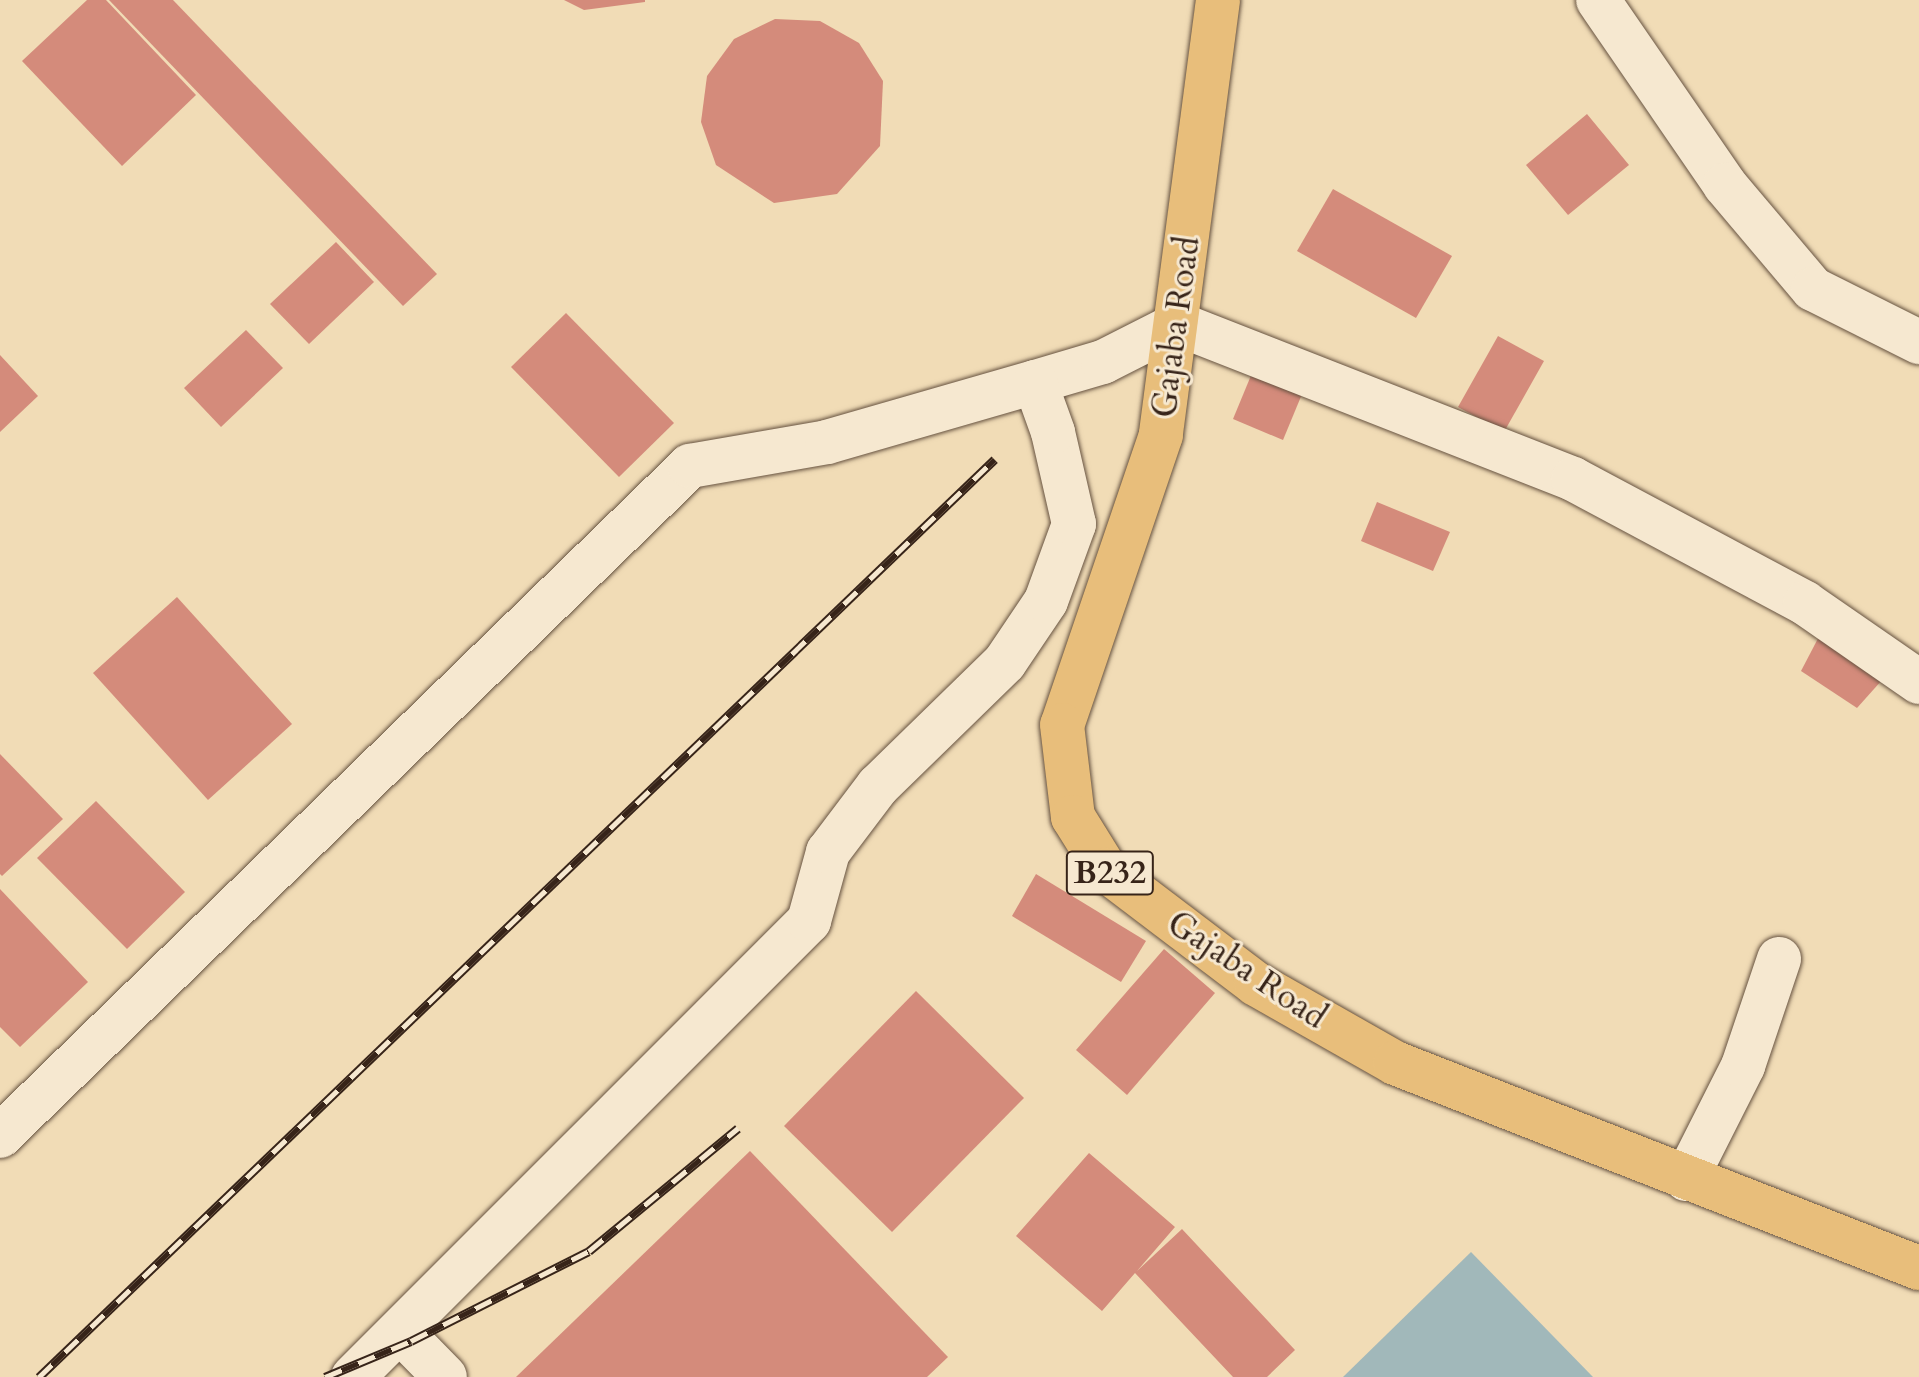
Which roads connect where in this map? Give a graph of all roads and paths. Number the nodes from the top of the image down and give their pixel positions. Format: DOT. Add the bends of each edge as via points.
graph roads {
  1 [pos="1218,0"];
  2 [pos="1598,0"];
  3 [pos="1178,324"];
  4 [pos="1919,342"];
  5 [pos="1035,382"];
  6 [pos="1919,682"];
  7 [pos="1779,959"];
  8 [pos="0,1136"];
  9 [pos="1686,1179"];
  10 [pos="1919,1268"];
  11 [pos="400,1331"];
  12 [pos="353,1377"];
  13 [pos="445,1377"];
  1 -- 3 [label="main road, Gajaba Road / B232"];
  2 -- 4 [label="street" via="1725,185 1813,289"];
  3 -- 5 [label="street" via="1103,362"];
  3 -- 6 [label="street" via="1573,479 1805,603"];
  3 -- 9 [label="main road, Gajaba Road / B232" via="1161,435 1062,725 1073,817 1106,870 1256,984 1395,1063"];
  5 -- 8 [label="street" via="827,442 690,466"];
  5 -- 11 [label="street" via="1053,432 1074,524 1046,601 1030,625 1005,662 878,786 828,852 809,921"];
  7 -- 9 [label="street" via="1743,1066"];
  9 -- 10 [label="main road, Gajaba Road / B232"];
  11 -- 12 [label="street"];
  11 -- 13 [label="street"];
}
